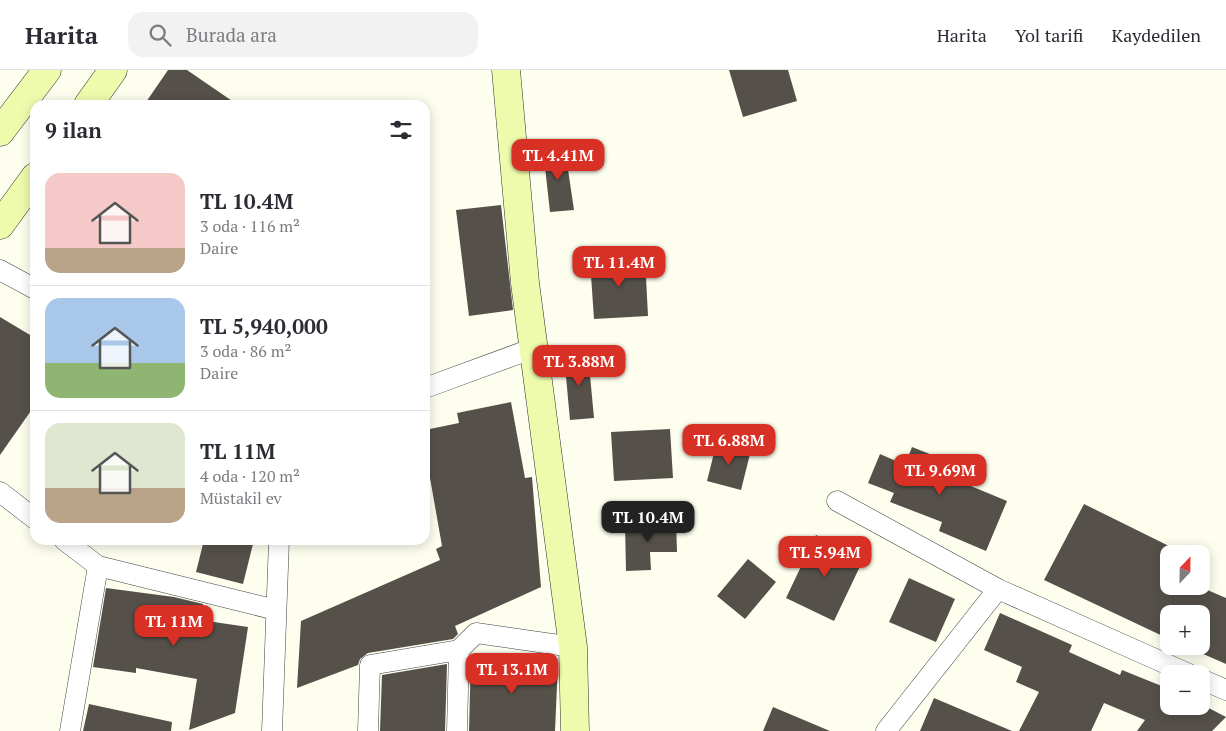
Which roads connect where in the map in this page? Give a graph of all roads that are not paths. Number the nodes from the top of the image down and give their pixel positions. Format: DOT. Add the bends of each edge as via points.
graph roads {
  1 [pos="47,70"];
  2 [pos="113,70"];
  3 [pos="506,70"];
  4 [pos="92,100"];
  5 [pos="0,132"];
  6 [pos="30,184"];
  7 [pos="0,224"];
  8 [pos="0,270"];
  9 [pos="30,286"];
  10 [pos="534,348"];
  11 [pos="430,386"];
  12 [pos="0,492"];
  13 [pos="837,501"];
  14 [pos="30,515"];
  15 [pos="71,545"];
  16 [pos="279,545"];
  17 [pos="98,566"];
  18 [pos="998,589"];
  19 [pos="276,610"];
  20 [pos="573,647"];
  21 [pos="458,650"];
  22 [pos="1169,665"];
  23 [pos="1210,683"];
  24 [pos="1226,690"];
  25 [pos="70,731"];
  26 [pos="272,731"];
  27 [pos="368,731"];
  28 [pos="457,731"];
  29 [pos="575,731"];
  30 [pos="886,731"];
  1 -- 5 [label="street"];
  2 -- 4 [label="street"];
  3 -- 10 [label="street"];
  6 -- 7 [label="street"];
  8 -- 9 [label="street"];
  10 -- 11 [label="street"];
  10 -- 20 [label="street"];
  12 -- 14 [label="street"];
  13 -- 18 [label="street"];
  15 -- 17 [label="street"];
  16 -- 19 [label="street"];
  17 -- 19 [label="street"];
  17 -- 25 [label="street"];
  18 -- 22 [label="street"];
  18 -- 30 [label="street"];
  19 -- 26 [label="street"];
  20 -- 21 [label="street" via="476,633"];
  20 -- 29 [label="street"];
  21 -- 27 [label="street" via="370,665"];
  21 -- 28 [label="street"];
  23 -- 24 [label="street"];
}
